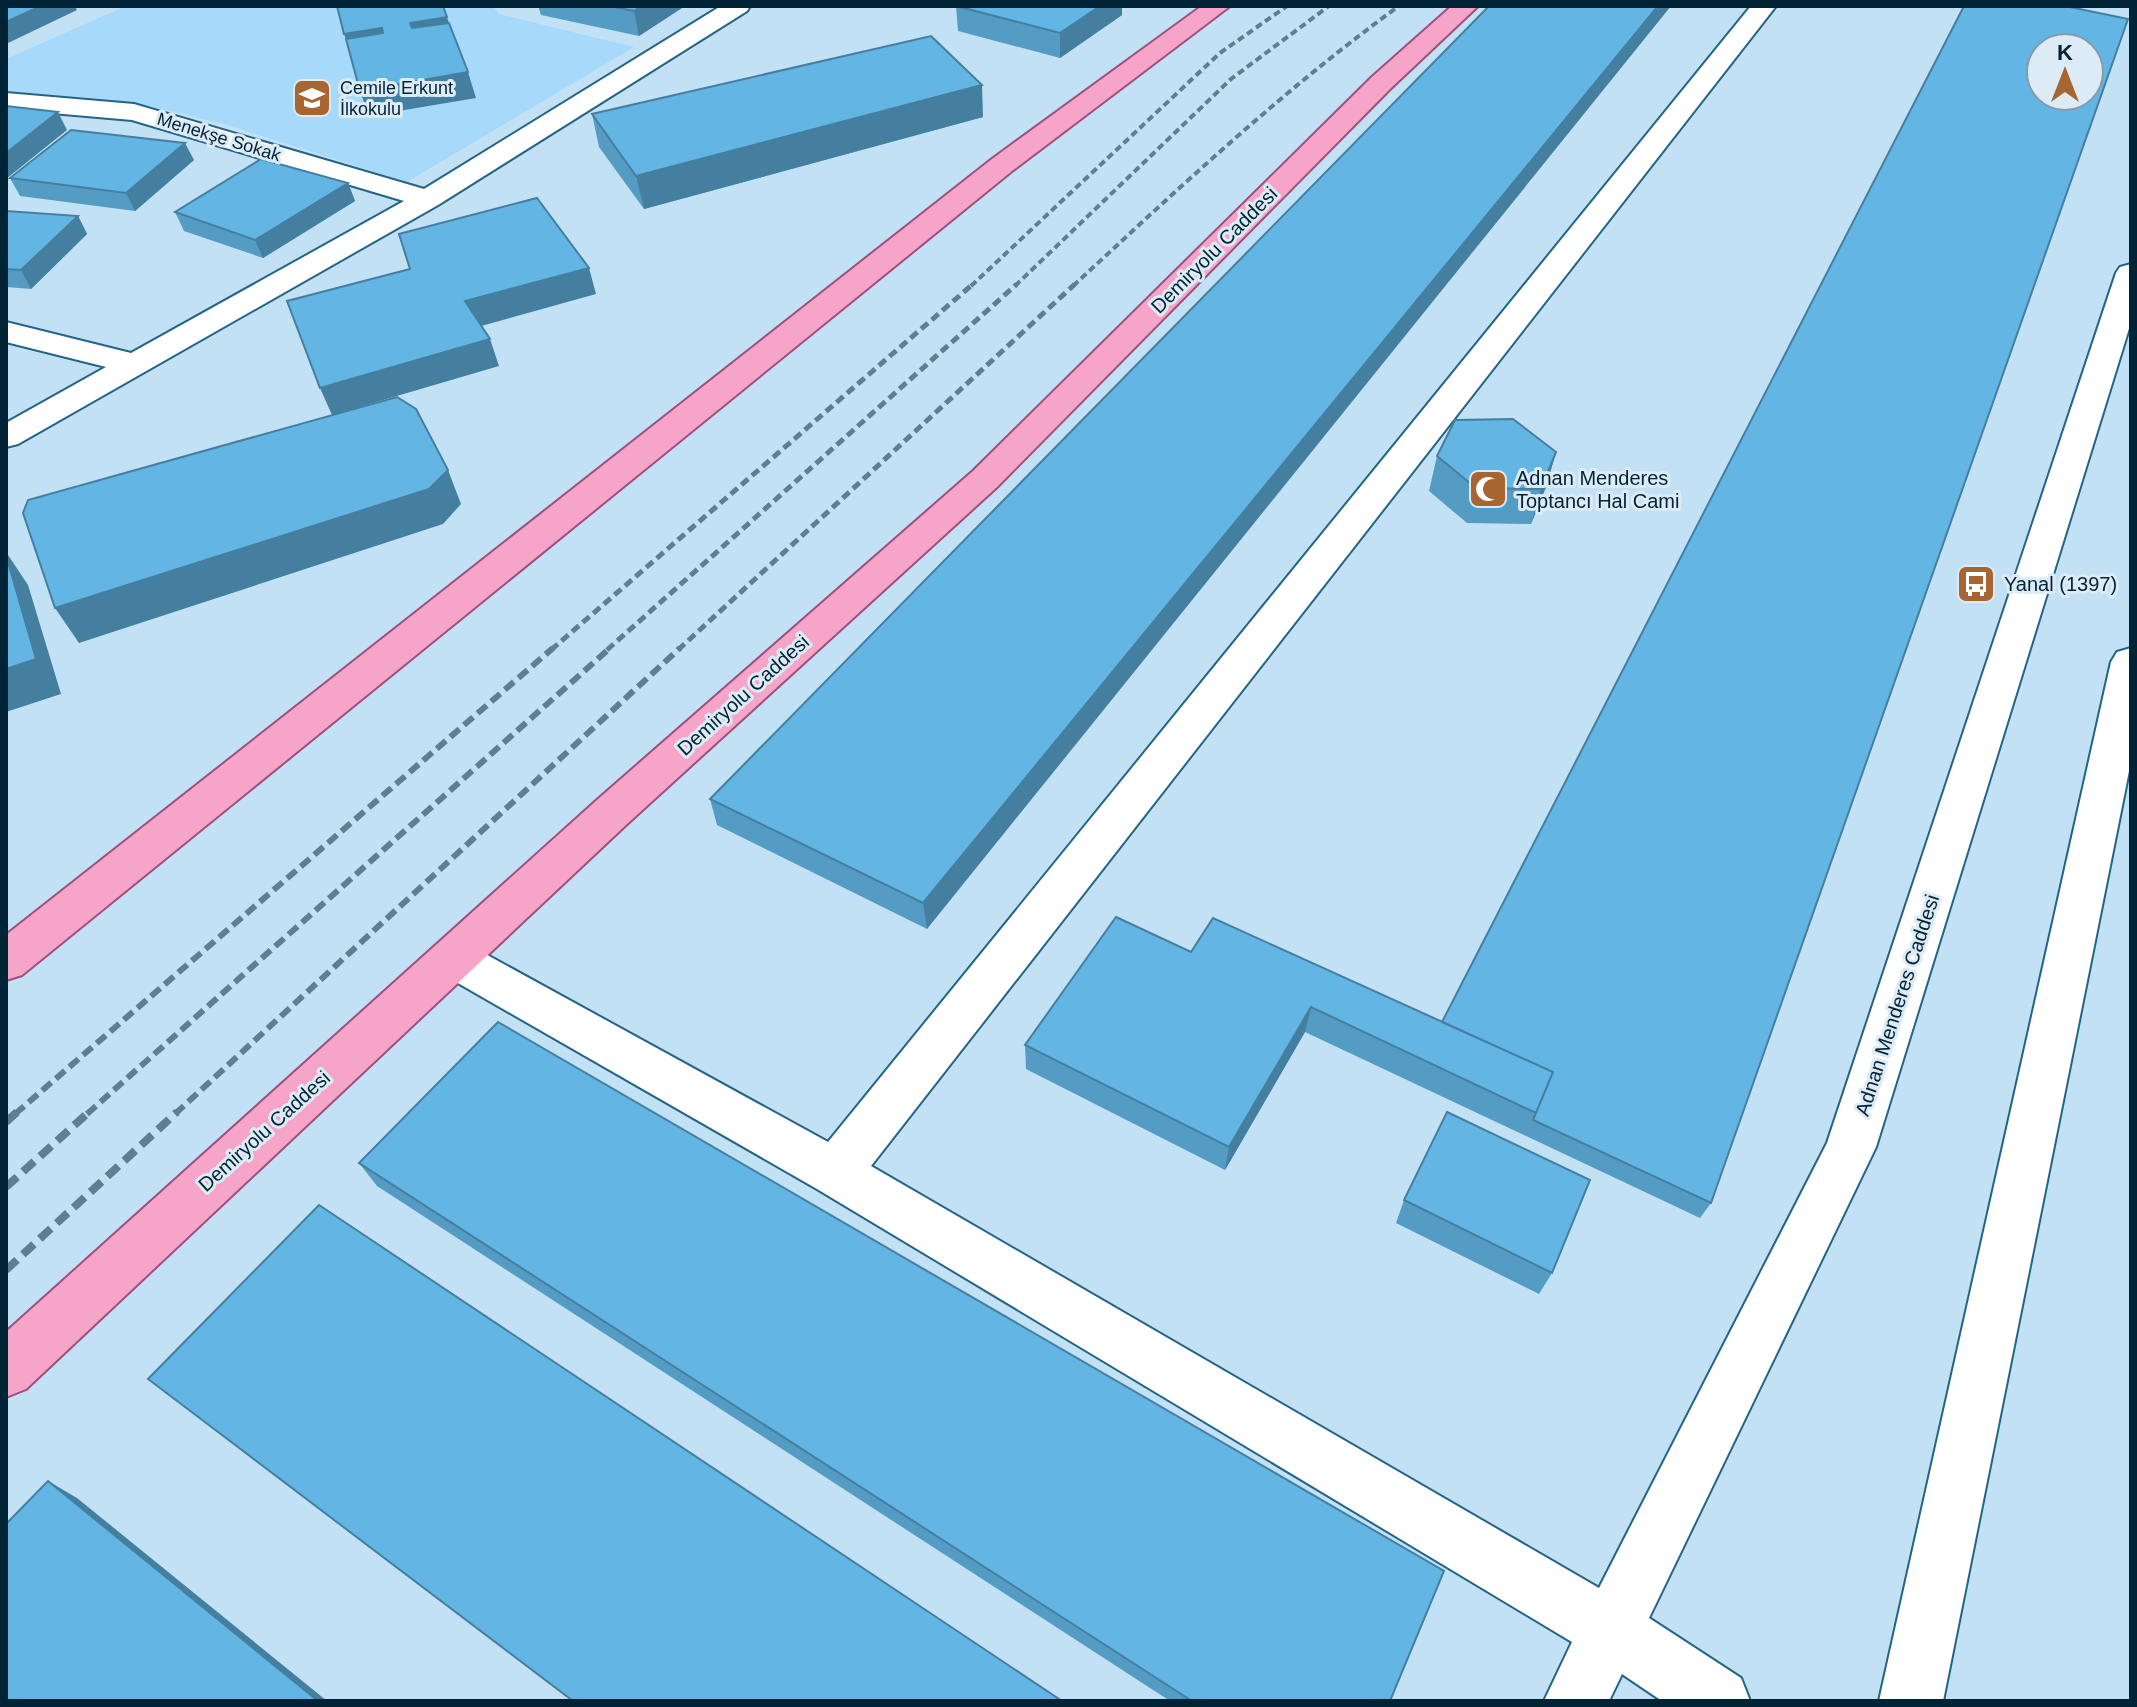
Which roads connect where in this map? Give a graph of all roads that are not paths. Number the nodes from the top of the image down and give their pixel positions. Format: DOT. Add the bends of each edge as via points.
graph roads {
  1 [pos="738,6"];
  2 [pos="1218,6"];
  3 [pos="1466,6"];
  4 [pos="1764,6"];
  5 [pos="6,101"];
  6 [pos="428,199"];
  7 [pos="2131,273"];
  8 [pos="6,332"];
  9 [pos="134,364"];
  10 [pos="6,437"];
  11 [pos="2131,662"];
  12 [pos="453,958"];
  13 [pos="6,961"];
  14 [pos="835,1172"];
  15 [pos="6,1369"];
  16 [pos="1613,1631"];
  17 [pos="1576,1701"];
  18 [pos="1718,1701"];
  19 [pos="1911,1701"];
  1 -- 6 [label="street"];
  2 -- 13 [label="main road" via="1002,165"];
  3 -- 12 [label="main road, Demiryolu Caddesi" via="1381,83 985,479"];
  4 -- 14 [label="street"];
  5 -- 6 [label="street, Menekşe Sokak" via="134,112"];
  6 -- 9 [label="street"];
  7 -- 16 [label="street, Adnan Menderes Caddesi" via="1851,1147"];
  8 -- 9 [label="street"];
  9 -- 10 [label="street"];
  11 -- 19 [label="street"];
  12 -- 14 [label="street"];
  12 -- 15 [label="main road, Demiryolu Caddesi"];
  14 -- 16 [label="street"];
  16 -- 17 [label="street, Adnan Menderes Caddesi"];
  16 -- 18 [label="street"];
}
